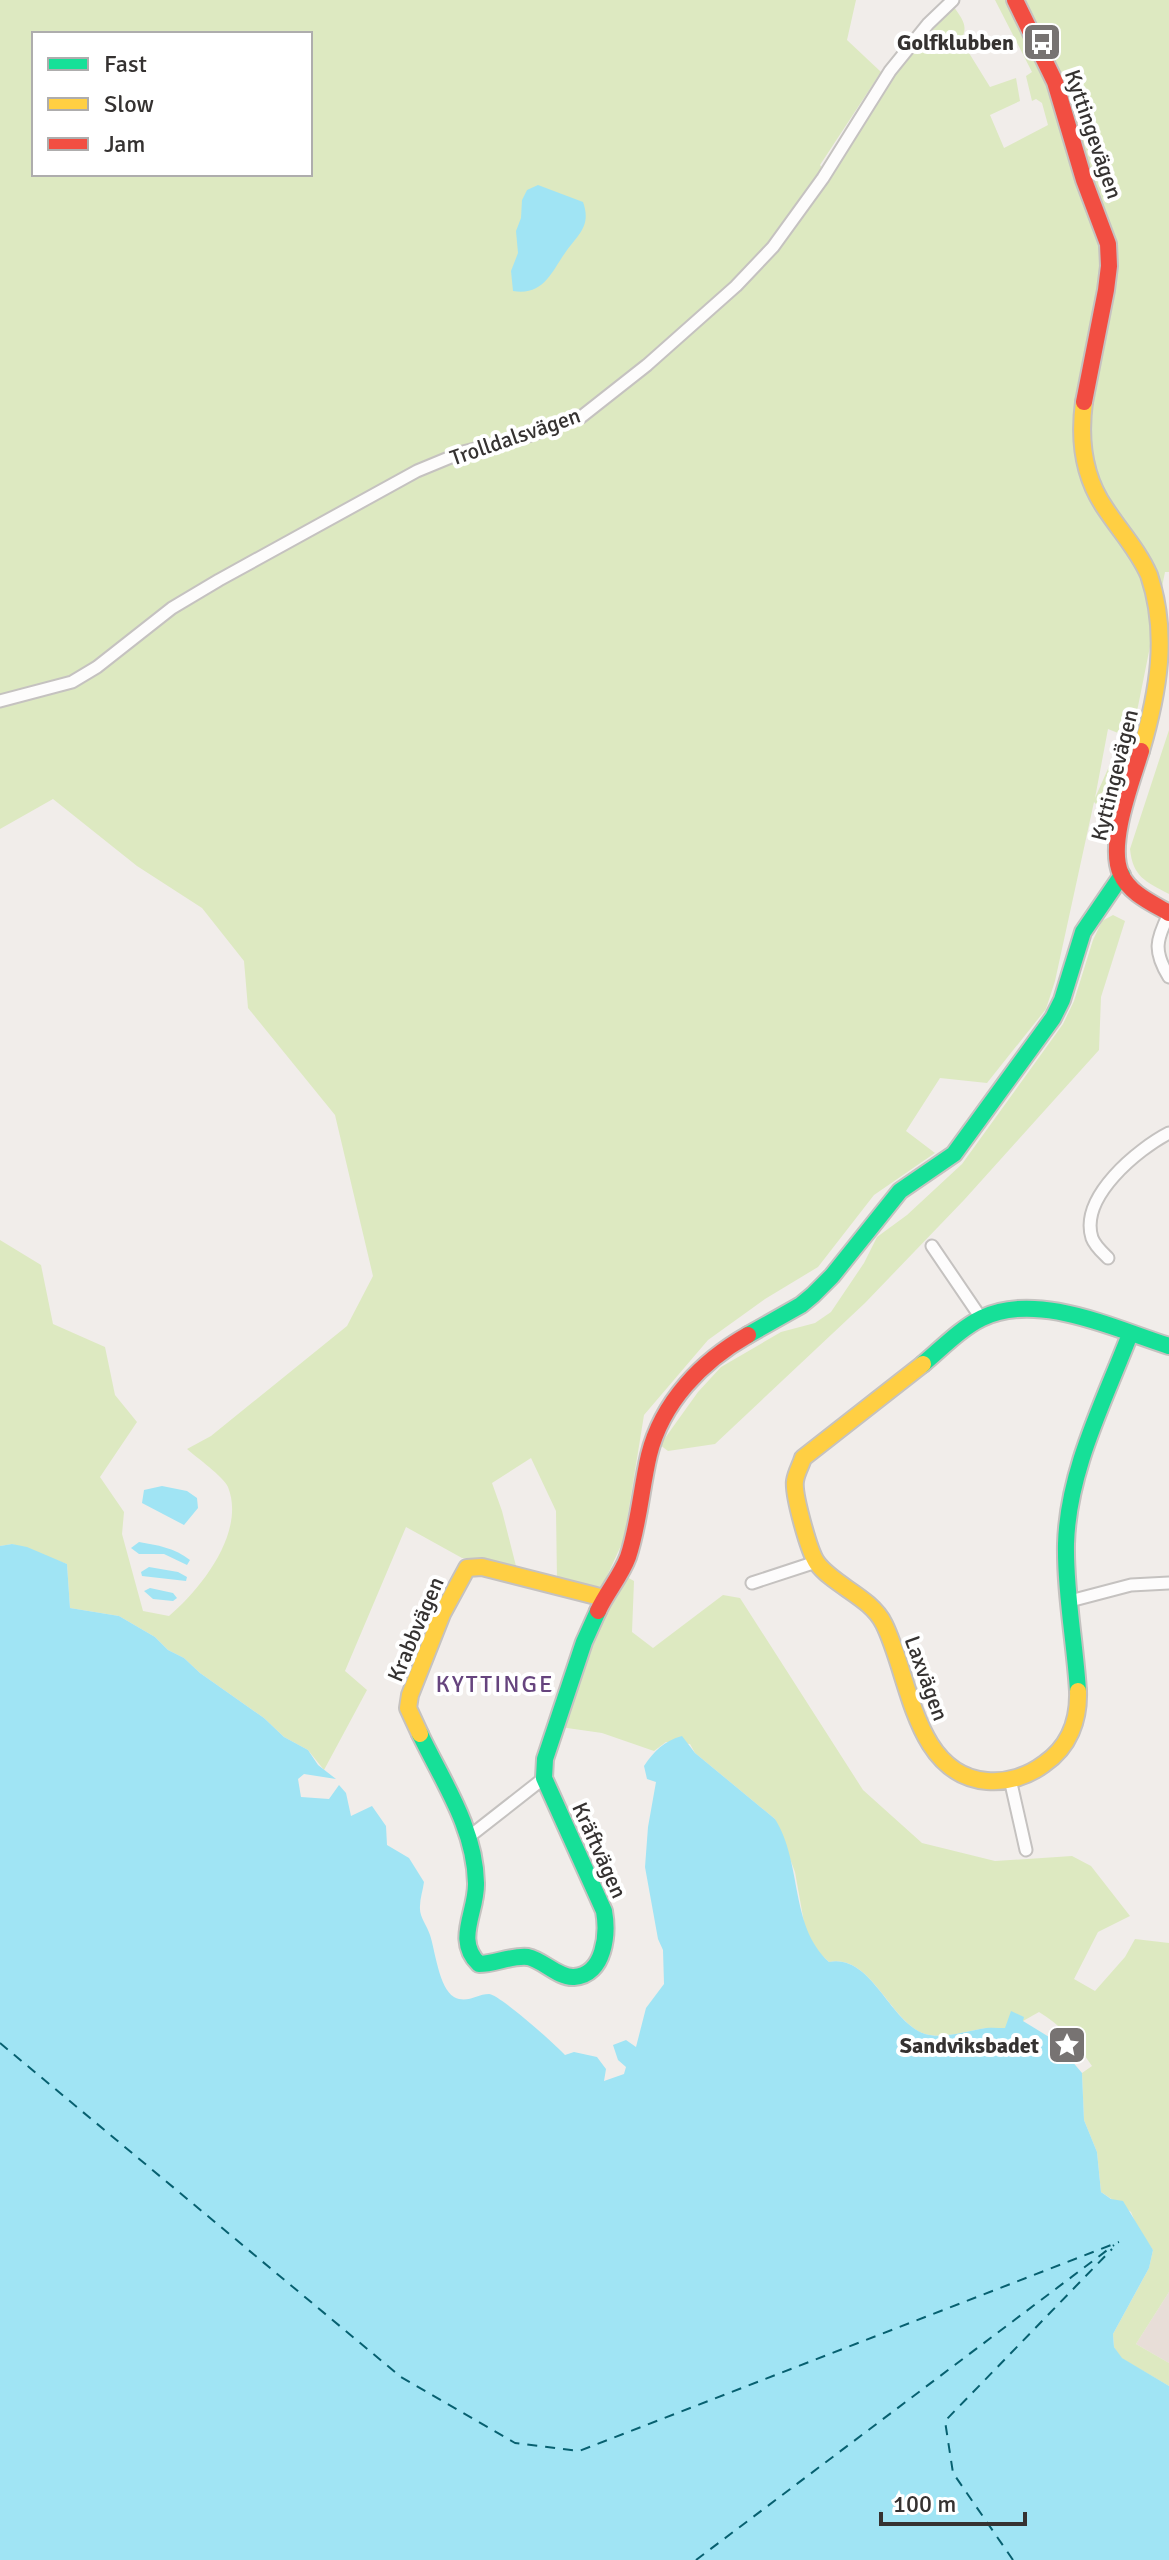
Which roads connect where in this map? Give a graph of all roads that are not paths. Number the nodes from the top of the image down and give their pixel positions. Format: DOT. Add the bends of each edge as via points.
graph roads {
  1 [pos="953,0"];
  2 [pos="1015,0"];
  3 [pos="1165,659"];
  4 [pos="0,701"];
  5 [pos="1122,875"];
  6 [pos="1169,913"];
  7 [pos="1169,977"];
  8 [pos="1169,1133"];
  9 [pos="932,1246"];
  10 [pos="1108,1258"];
  11 [pos="981,1318"];
  12 [pos="1130,1334"];
  13 [pos="1169,1346"];
  14 [pos="816,1562"];
  15 [pos="752,1583"];
  16 [pos="1169,1583"];
  17 [pos="604,1598"];
  18 [pos="1070,1601"];
  19 [pos="544,1778"];
  20 [pos="1010,1779"];
  21 [pos="470,1836"];
  22 [pos="1026,1850"];
  1 -- 4 [label="street, Trolldalsvägen" via="890,71 773,247 647,365 581,417 417,471 172,608 72,682"];
  2 -- 3 [label="street, Kyttingevägen" via="1054,80 1084,183 1103,225 1110,263 1084,393 1084,461 1098,500 1135,550 1156,592"];
  3 -- 5 [label="street, Kyttingevägen" via="1116,842"];
  5 -- 6 [label="street" via="1142,897"];
  5 -- 17 [label="street" via="1083,932 1053,1018 954,1154 900,1191 813,1295 726,1347 678,1393 654,1436 627,1560"];
  6 -- 7 [label="street" via="1157,944"];
  8 -- 10 [label="street" via="1134,1154 1104,1190 1091,1232"];
  9 -- 11 [label="street"];
  11 -- 12 [label="street" via="1009,1309 1053,1309"];
  11 -- 14 [label="street" via="803,1458 795,1482 797,1503"];
  12 -- 13 [label="street"];
  12 -- 18 [label="street, Laxvägen" via="1070,1504"];
  14 -- 15 [label="street"];
  14 -- 20 [label="street, Laxvägen" via="884,1624 935,1754 974,1779"];
  16 -- 18 [label="street" via="1131,1585"];
  17 -- 19 [label="street" via="549,1745"];
  17 -- 21 [label="street, Krabbvägen" via="482,1567 472,1566 460,1577 408,1705"];
  18 -- 20 [label="street, Laxvägen" via="1079,1702 1072,1733 1041,1767"];
  19 -- 21 [label="street"];
  19 -- 21 [label="street, Kräftvägen" via="604,1911 606,1940 591,1970 574,1977 522,1956 484,1964 473,1960 465,1945 477,1879"];
  20 -- 22 [label="street"];
}
